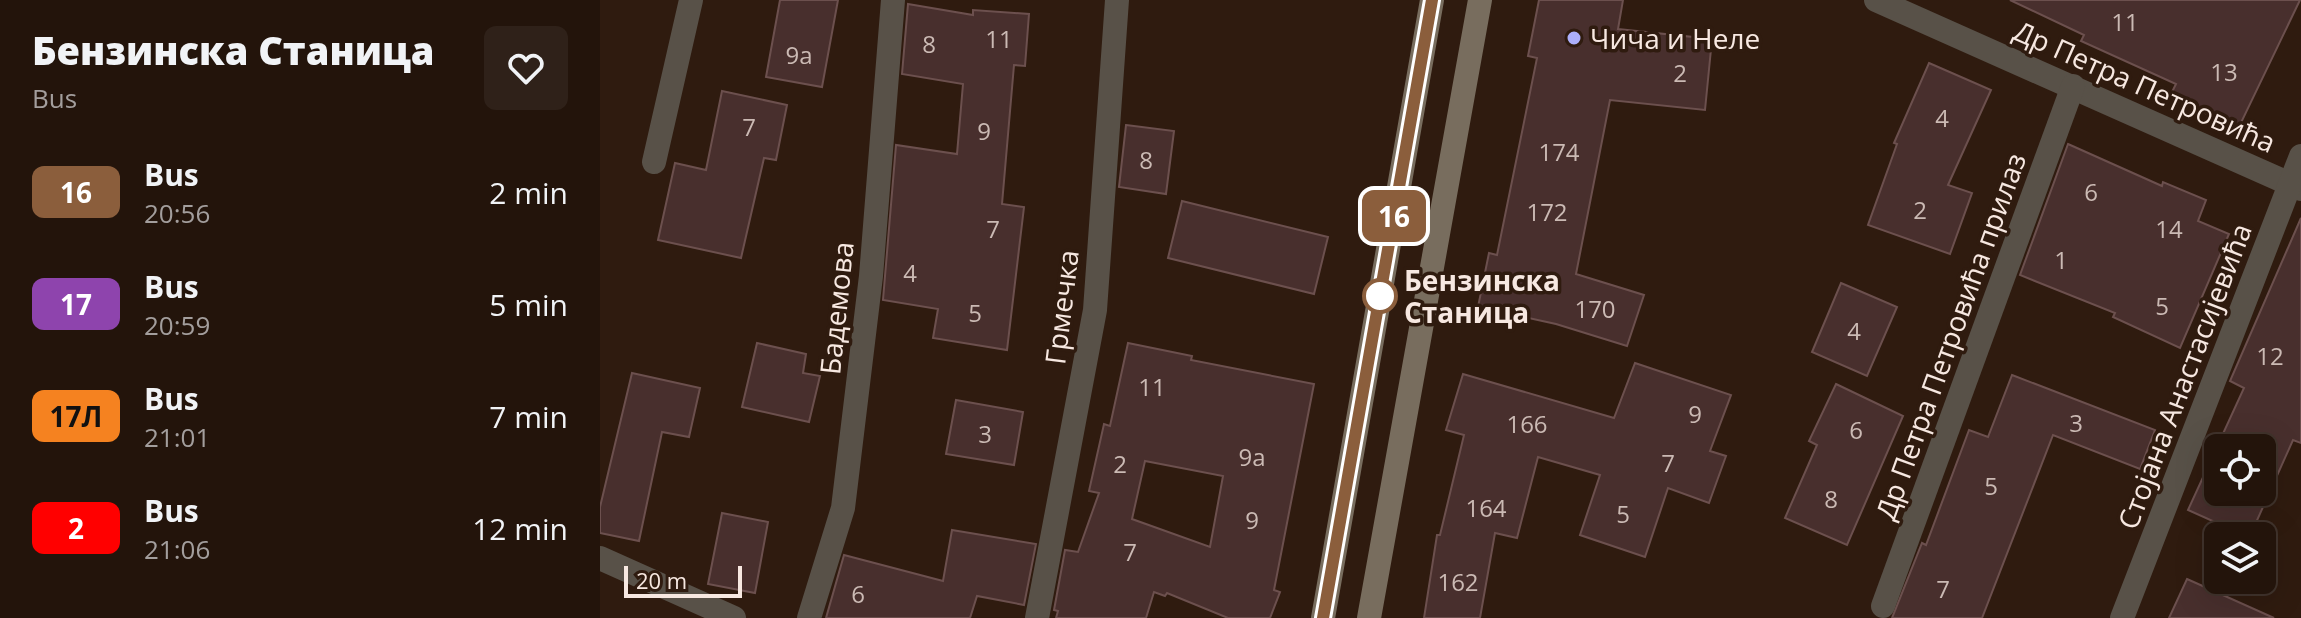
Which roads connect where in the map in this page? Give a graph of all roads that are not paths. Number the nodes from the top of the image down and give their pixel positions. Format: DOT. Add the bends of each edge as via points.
graph roads {
  1 [pos="691,0"];
  2 [pos="893,0"];
  3 [pos="1117,0"];
  4 [pos="1432,0"];
  5 [pos="1480,0"];
  6 [pos="1876,0"];
  7 [pos="2073,86"];
  8 [pos="2301,156"];
  9 [pos="654,162"];
  10 [pos="2296,187"];
  11 [pos="600,558"];
  12 [pos="1883,606"];
  13 [pos="734,618"];
  14 [pos="809,618"];
  15 [pos="1037,618"];
  16 [pos="1323,618"];
  17 [pos="1369,618"];
  18 [pos="2122,618"];
  1 -- 9 [label="street"];
  2 -- 14 [label="street, Бадемова" via="871,276 843,508"];
  3 -- 15 [label="street, Грмечка" via="1095,310"];
  4 -- 16 [label="main road"];
  5 -- 17 [label="main road"];
  6 -- 7 [label="street, Др Петра Петровића"];
  7 -- 10 [label="street, Др Петра Петровића"];
  7 -- 12 [label="street, Др Петра Петровића прилаз"];
  8 -- 10 [label="street, Стојана Анастасијевића"];
  10 -- 18 [label="street, Стојана Анастасијевића"];
  11 -- 13 [label="street"];
}
